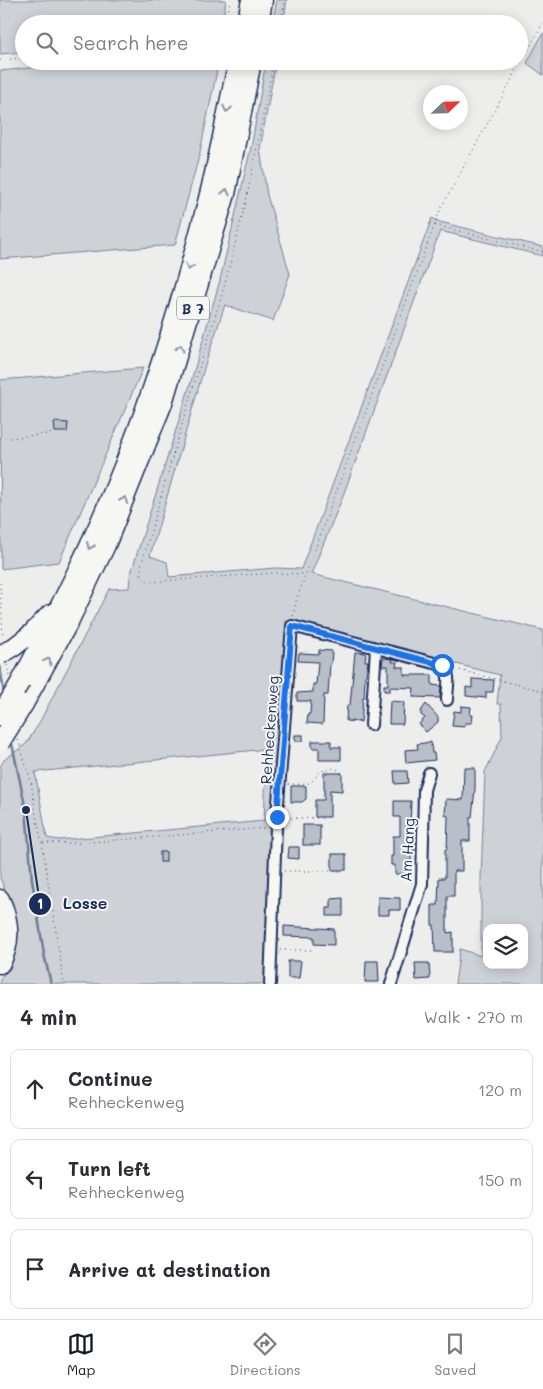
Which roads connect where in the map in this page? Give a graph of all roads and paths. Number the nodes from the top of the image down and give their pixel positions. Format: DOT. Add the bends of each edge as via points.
graph roads {
  1 [pos="230,0"];
  2 [pos="251,0"];
  3 [pos="263,0"];
  4 [pos="285,0"];
  5 [pos="228,15"];
  6 [pos="248,15"];
  7 [pos="260,15"];
  8 [pos="282,15"];
  9 [pos="543,23"];
  10 [pos="528,50"];
  11 [pos="15,59"];
  12 [pos="0,60"];
  13 [pos="236,70"];
  14 [pos="250,70"];
  15 [pos="272,70"];
  16 [pos="517,70"];
  17 [pos="434,225"];
  18 [pos="543,252"];
  19 [pos="55,433"];
  20 [pos="0,439"];
  21 [pos="306,574"];
  22 [pos="0,583"];
  23 [pos="69,590"];
  24 [pos="292,626"];
  25 [pos="6,646"];
  26 [pos="376,648"];
  27 [pos="442,665"];
  28 [pos="543,690"];
  29 [pos="446,700"];
  30 [pos="0,716"];
  31 [pos="371,724"];
  32 [pos="19,742"];
  33 [pos="0,743"];
  34 [pos="429,773"];
  35 [pos="343,776"];
  36 [pos="292,784"];
  37 [pos="284,818"];
  38 [pos="325,818"];
  39 [pos="276,828"];
  40 [pos="42,843"];
  41 [pos="282,871"];
  42 [pos="340,871"];
  43 [pos="0,899"];
  44 [pos="277,950"];
  45 [pos="312,950"];
  46 [pos="0,964"];
  47 [pos="64,984"];
  48 [pos="270,984"];
  49 [pos="391,984"];
  1 -- 5 [label="path"];
  2 -- 6 [label="highway"];
  3 -- 7 [label="highway"];
  4 -- 8 [label="path"];
  9 -- 10 [label="path"];
  11 -- 12 [label="path"];
  13 -- 23 [label="highway, B 7, one-way" via="207,205 147,404 102,518"];
  33 -- 14 [label="highway, B 7, one-way, bridge" via="69,622 106,545 163,403 226,194"];
  15 -- 21 [label="path" via="246,201 222,295 141,566 141,576 149,582 274,573"];
  16 -- 17 [label="path"];
  17 -- 18 [label="path"];
  17 -- 21 [label="path"];
  19 -- 20 [label="path"];
  21 -- 24 [label="path" via="296,601"];
  22 -- 25 [label="path"];
  23 -- 25 [label="highway" via="38,627"];
  23 -- 30 [label="highway, B 7, bridge"];
  24 -- 26 [label="street"];
  24 -- 39 [label="street, Rehheckenweg"];
  26 -- 27 [label="street"];
  26 -- 31 [label="street"];
  27 -- 28 [label="path"];
  27 -- 29 [label="street" via="448,675"];
  32 -- 40 [label="path"];
  34 -- 49 [label="street, Am Hang" via="424,790 422,884"];
  35 -- 36 [label="path" via="333,768 320,771 310,783"];
  37 -- 38 [label="path"];
  39 -- 40 [label="path"];
  39 -- 48 [label="street, Rehheckenweg"];
  40 -- 47 [label="path"];
  41 -- 42 [label="path"];
  43 -- 46 [label="highway" via="9,933"];
  44 -- 45 [label="path"];
}
